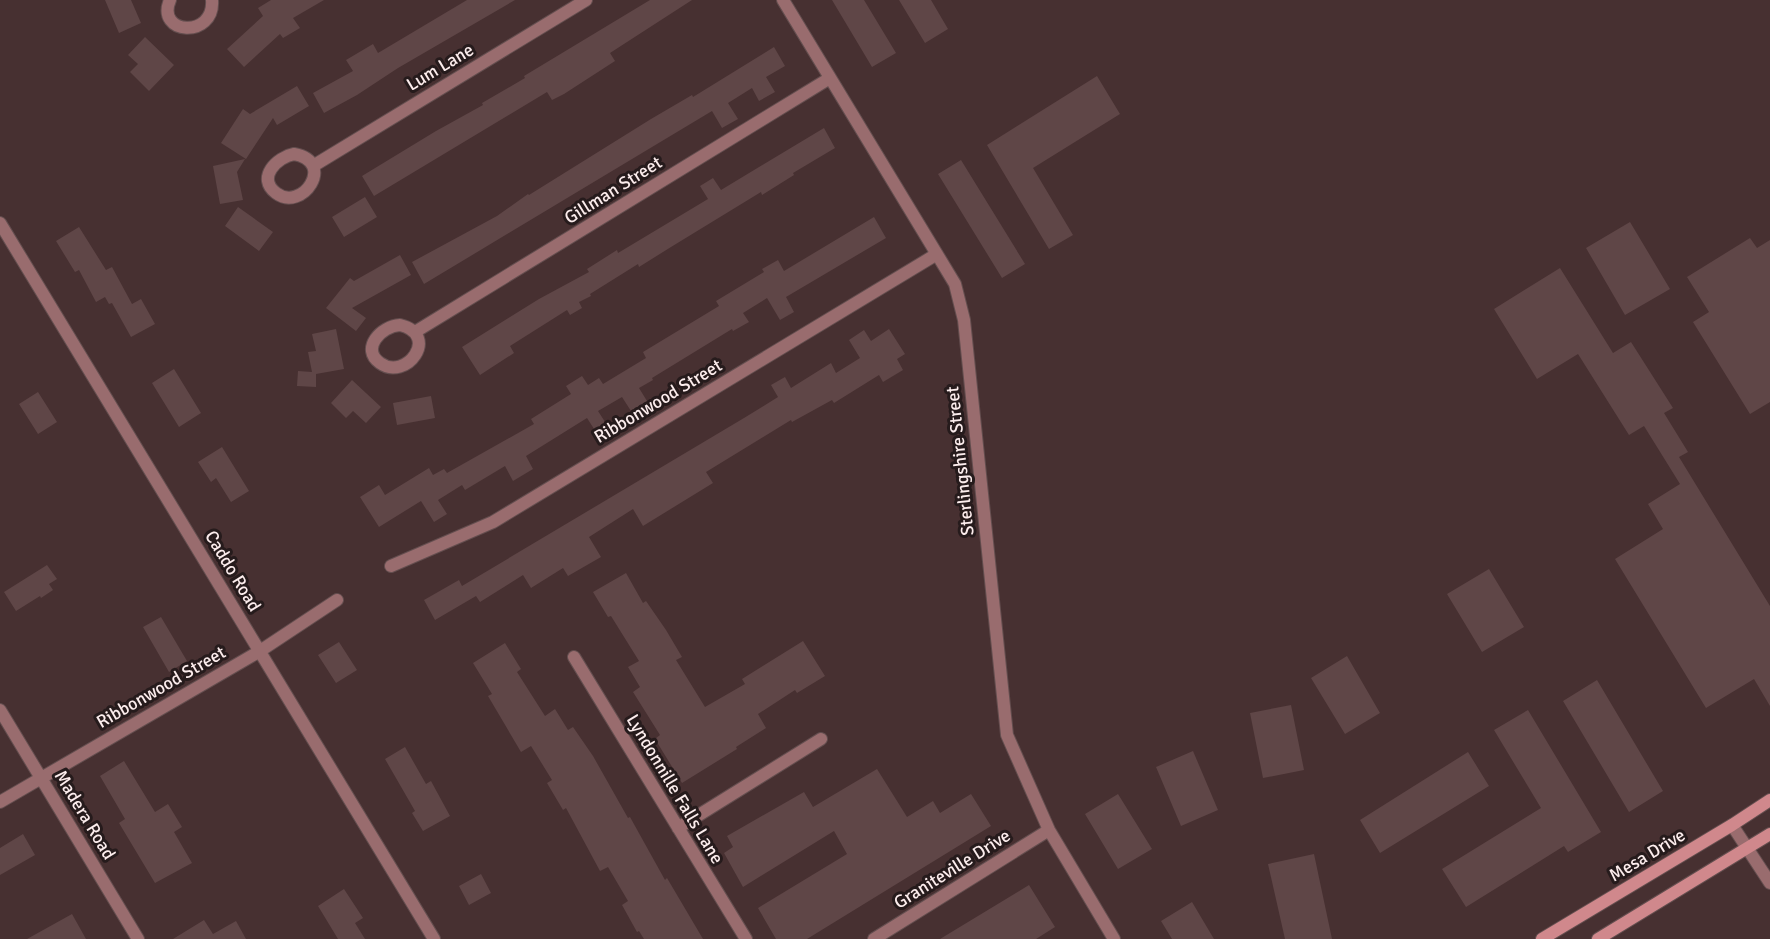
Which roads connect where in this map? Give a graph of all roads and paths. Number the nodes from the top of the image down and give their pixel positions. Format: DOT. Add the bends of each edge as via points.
graph roads {
  1 [pos="170,0"];
  2 [pos="212,0"];
  3 [pos="586,0"];
  4 [pos="783,0"];
  5 [pos="830,78"];
  6 [pos="313,166"];
  7 [pos="0,223"];
  8 [pos="937,254"];
  9 [pos="415,332"];
  10 [pos="391,566"];
  11 [pos="337,600"];
  12 [pos="260,651"];
  13 [pos="574,657"];
  14 [pos="0,710"];
  15 [pos="821,739"];
  16 [pos="41,777"];
  17 [pos="1770,800"];
  18 [pos="0,802"];
  19 [pos="1732,825"];
  20 [pos="678,828"];
  21 [pos="1049,830"];
  22 [pos="1770,834"];
  23 [pos="1748,848"];
  24 [pos="1770,883"];
  25 [pos="138,939"];
  26 [pos="434,939"];
  27 [pos="746,939"];
  28 [pos="874,939"];
  29 [pos="1114,939"];
  30 [pos="1542,939"];
  31 [pos="1598,939"];
  1 -- 2 [label="street" via="171,21 186,28 203,23 212,9"];
  3 -- 6 [label="street, Lum Lane"];
  4 -- 5 [label="street, Sterlingshire Street"];
  5 -- 8 [label="street, Sterlingshire Street"];
  5 -- 9 [label="street, Gillman Street"];
  7 -- 12 [label="street, Caddo Road"];
  8 -- 10 [label="street, Ribbonwood Street" via="493,522"];
  8 -- 21 [label="street, Sterlingshire Street" via="955,284 964,320 1007,735"];
  11 -- 12 [label="street, Ribbonwood Street"];
  12 -- 16 [label="street, Ribbonwood Street"];
  12 -- 26 [label="street, Caddo Road"];
  13 -- 20 [label="street, Lyndonnille Falls Lane"];
  14 -- 16 [label="street, Madera Road"];
  15 -- 20 [label="street"];
  16 -- 18 [label="street, Ribbonwood Street"];
  16 -- 25 [label="street, Madera Road"];
  17 -- 19 [label="main road, Mesa Drive"];
  19 -- 23 [label="street"];
  19 -- 30 [label="main road, Mesa Drive"];
  20 -- 27 [label="street, Lyndonnille Falls Lane"];
  21 -- 28 [label="street, Graniteville Drive"];
  21 -- 29 [label="street, Sterlingshire Street"];
  22 -- 23 [label="main road"];
  23 -- 24 [label="street"];
  23 -- 31 [label="main road"];
}
